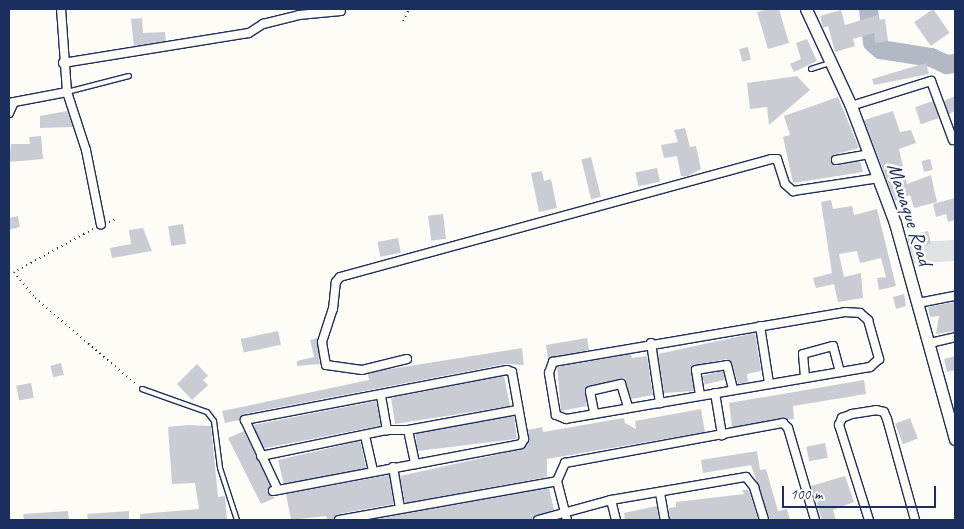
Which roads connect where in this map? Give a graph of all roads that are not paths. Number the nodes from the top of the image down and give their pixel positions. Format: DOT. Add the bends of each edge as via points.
graph roads {
  1 [pos="61,9"];
  2 [pos="806,9"];
  3 [pos="341,11"];
  4 [pos="63,63"];
  5 [pos="830,63"];
  6 [pos="811,69"];
  7 [pos="129,76"];
  8 [pos="66,92"];
  9 [pos="11,103"];
  10 [pos="851,106"];
  11 [pos="9,113"];
  12 [pos="954,140"];
  13 [pos="870,154"];
  14 [pos="836,160"];
  15 [pos="879,178"];
  16 [pos="101,225"];
  17 [pos="955,296"];
  18 [pos="918,303"];
  19 [pos="760,326"];
  20 [pos="955,337"];
  21 [pos="651,343"];
  22 [pos="930,343"];
  23 [pos="407,359"];
  24 [pos="840,372"];
  25 [pos="805,377"];
  26 [pos="770,383"];
  27 [pos="142,389"];
  28 [pos="733,389"];
  29 [pos="715,393"];
  30 [pos="700,395"];
  31 [pos="381,396"];
  32 [pos="660,402"];
  33 [pos="628,407"];
  34 [pos="517,410"];
  35 [pos="594,412"];
  36 [pos="387,430"];
  37 [pos="408,430"];
  38 [pos="722,435"];
  39 [pos="365,436"];
  40 [pos="955,439"];
  41 [pos="260,456"];
  42 [pos="416,464"];
  43 [pos="393,467"];
  44 [pos="373,471"];
  45 [pos="557,481"];
  46 [pos="660,493"];
  47 [pos="612,500"];
  48 [pos="400,508"];
  49 [pos="566,518"];
  50 [pos="237,520"];
  51 [pos="339,520"];
  52 [pos="538,520"];
  53 [pos="616,520"];
  54 [pos="666,520"];
  55 [pos="764,520"];
  56 [pos="815,520"];
  57 [pos="869,520"];
  58 [pos="914,520"];
  1 -- 4 [label="street"];
  2 -- 5 [label="main road, Mawaque Road"];
  3 -- 4 [label="street" via="299,15 263,24 249,33"];
  4 -- 8 [label="street"];
  5 -- 6 [label="lane"];
  5 -- 10 [label="main road, Mawaque Road"];
  7 -- 8 [label="lane"];
  8 -- 9 [label="street"];
  8 -- 16 [label="street" via="86,150"];
  9 -- 11 [label="street"];
  10 -- 12 [label="street" via="932,81"];
  10 -- 13 [label="main road, Mawaque Road"];
  13 -- 14 [label="street"];
  13 -- 15 [label="main road, Mawaque Road"];
  15 -- 18 [label="main road, Mawaque Road"];
  15 -- 23 [label="street" via="793,191 785,184 777,159 771,159 340,277 336,282 333,309 322,342 326,365 362,370"];
  17 -- 18 [label="street"];
  18 -- 22 [label="main road, Mawaque Road"];
  19 -- 21 [label="street"];
  19 -- 24 [label="street" via="860,313 868,320 880,360 870,368"];
  19 -- 26 [label="street"];
  20 -- 22 [label="street"];
  21 -- 32 [label="street"];
  21 -- 35 [label="street" via="549,365 556,415 561,420"];
  22 -- 40 [label="main road, Mawaque Road"];
  24 -- 25 [label="street"];
  24 -- 25 [label="street" via="833,346 803,354"];
  25 -- 26 [label="street"];
  26 -- 28 [label="street"];
  27 -- 50 [label="lane" via="207,412 214,421 220,468"];
  28 -- 29 [label="street"];
  28 -- 30 [label="street" via="727,365 696,370"];
  29 -- 30 [label="street"];
  29 -- 38 [label="street"];
  30 -- 32 [label="street"];
  31 -- 34 [label="street" via="507,370 512,372"];
  31 -- 36 [label="street"];
  31 -- 41 [label="street" via="245,420"];
  32 -- 33 [label="street"];
  33 -- 35 [label="street"];
  33 -- 35 [label="street" via="620,384 590,391"];
  34 -- 37 [label="street"];
  34 -- 42 [label="street" via="524,439 521,444"];
  36 -- 37 [label="street"];
  36 -- 39 [label="street"];
  37 -- 42 [label="street"];
  38 -- 45 [label="street" via="565,463"];
  38 -- 56 [label="street" via="783,423 788,428"];
  39 -- 41 [label="street"];
  39 -- 44 [label="street"];
  41 -- 44 [label="street" via="275,490"];
  42 -- 43 [label="street"];
  43 -- 44 [label="street"];
  43 -- 48 [label="street"];
  45 -- 48 [label="street"];
  45 -- 49 [label="street"];
  46 -- 47 [label="street"];
  46 -- 54 [label="street"];
  46 -- 55 [label="street" via="746,476 754,487"];
  47 -- 49 [label="street"];
  47 -- 53 [label="street"];
  48 -- 51 [label="street"];
  49 -- 52 [label="street"];
  57 -- 58 [label="street" via="839,425 842,418 876,410 887,419"];
}
